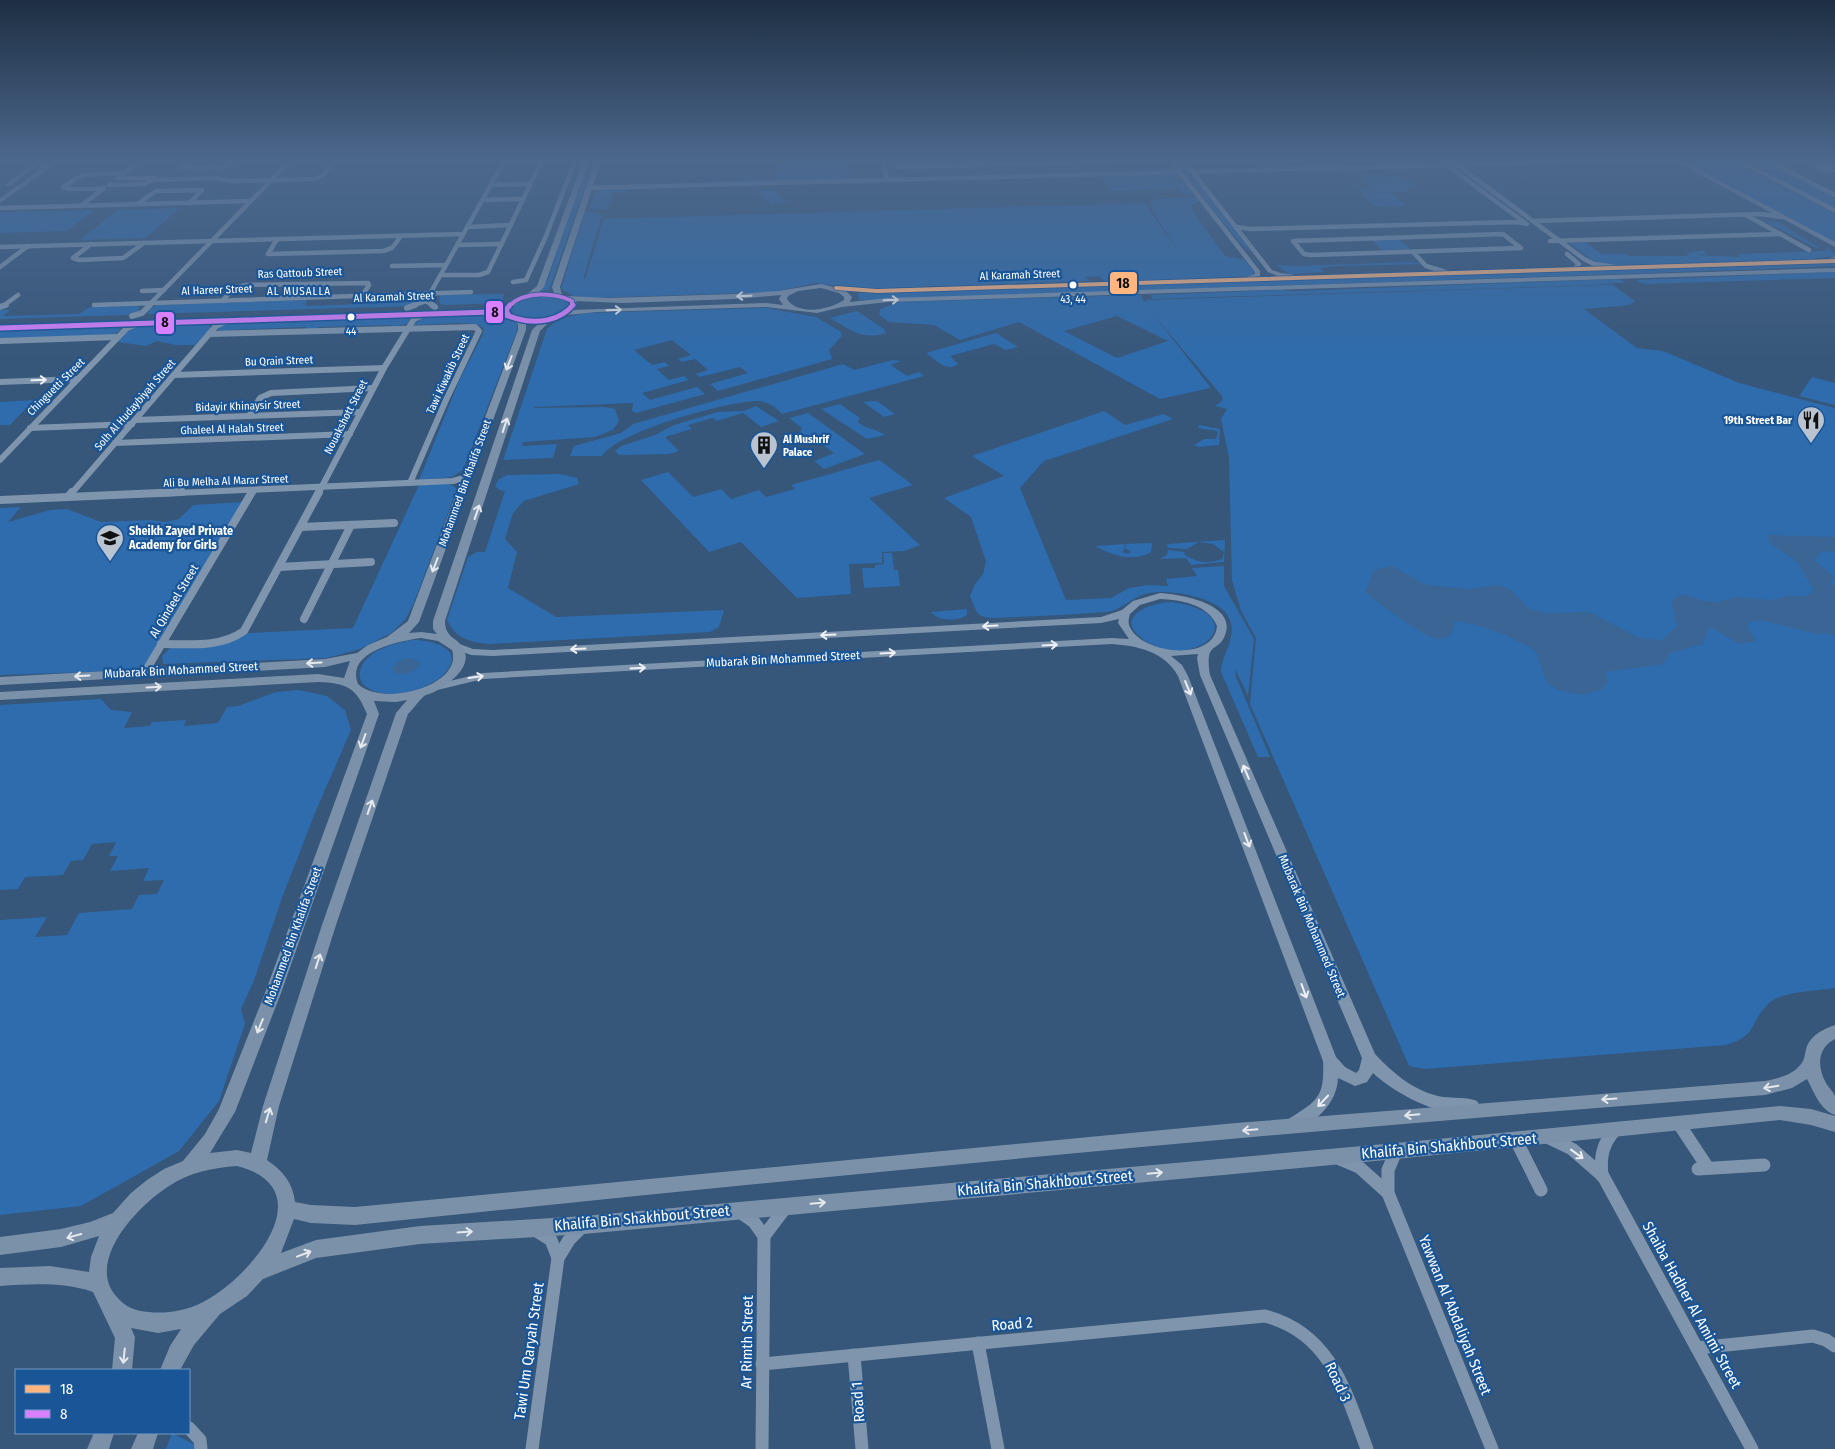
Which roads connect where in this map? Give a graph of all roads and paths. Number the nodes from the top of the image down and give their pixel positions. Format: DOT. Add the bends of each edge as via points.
graph roads {
  1 [pos="224,229"];
  2 [pos="466,229"];
  3 [pos="509,229"];
  4 [pos="549,229"];
  5 [pos="562,229"];
  6 [pos="575,229"];
  7 [pos="1224,229"];
  8 [pos="1238,229"];
  9 [pos="1250,229"];
  10 [pos="1261,229"];
  11 [pos="1533,229"];
  12 [pos="1543,229"];
  13 [pos="1771,229"];
  14 [pos="1804,229"];
  15 [pos="463,234"];
  16 [pos="1242,234"];
  17 [pos="1780,234"];
  18 [pos="401,236"];
  19 [pos="1438,236"];
  20 [pos="1355,238"];
  21 [pos="277,239"];
  22 [pos="212,241"];
  23 [pos="1444,241"];
  24 [pos="1550,241"];
  25 [pos="1560,241"];
  26 [pos="144,243"];
  27 [pos="1360,243"];
  28 [pos="91,244"];
  29 [pos="502,244"];
  30 [pos="1835,244"];
  31 [pos="457,245"];
  32 [pos="28,246"];
  33 [pos="1450,246"];
  34 [pos="0,247"];
  35 [pos="1366,248"];
  36 [pos="1809,250"];
  37 [pos="1242,251"];
  38 [pos="1255,251"];
  39 [pos="1455,251"];
  40 [pos="1413,252"];
  41 [pos="1371,254"];
  42 [pos="1834,260"];
  43 [pos="535,262"];
  44 [pos="446,265"];
  45 [pos="392,266"];
  46 [pos="547,266"];
  47 [pos="1426,266"];
  48 [pos="0,267"];
  49 [pos="1615,267"];
  50 [pos="532,268"];
  51 [pos="1574,269"];
  52 [pos="1835,270"];
  53 [pos="1449,273"];
  54 [pos="1420,274"];
  55 [pos="441,275"];
  56 [pos="1300,277"];
  57 [pos="1246,279"];
  58 [pos="513,282"];
  59 [pos="836,288"];
  60 [pos="164,290"];
  61 [pos="142,291"];
  62 [pos="792,291"];
  63 [pos="471,292"];
  64 [pos="430,294"];
  65 [pos="18,295"];
  66 [pos="362,296"];
  67 [pos="559,296"];
  68 [pos="523,298"];
  69 [pos="567,298"];
  70 [pos="222,300"];
  71 [pos="426,301"];
  72 [pos="152,302"];
  73 [pos="94,304"];
  74 [pos="843,304"];
  75 [pos="0,307"];
  76 [pos="435,307"];
  77 [pos="794,308"];
  78 [pos="565,313"];
  79 [pos="144,314"];
  80 [pos="410,314"];
  81 [pos="508,314"];
  82 [pos="518,319"];
  83 [pos="548,319"];
  84 [pos="134,320"];
  85 [pos="0,321"];
  86 [pos="213,324"];
  87 [pos="126,326"];
  88 [pos="0,328"];
  89 [pos="408,328"];
  90 [pos="209,334"];
  91 [pos="118,337"];
  92 [pos="0,341"];
  93 [pos="384,368"];
  94 [pos="174,375"];
  95 [pos="78,379"];
  96 [pos="0,382"];
  97 [pos="373,388"];
  98 [pos="361,412"];
  99 [pos="249,416"];
  100 [pos="133,422"];
  101 [pos="30,428"];
  102 [pos="350,434"];
  103 [pos="115,443"];
  104 [pos="0,447"];
  105 [pos="12,447"];
  106 [pos="0,460"];
  107 [pos="467,481"];
  108 [pos="410,483"];
  109 [pos="322,487"];
  110 [pos="253,491"];
  111 [pos="68,497"];
  112 [pos="0,500"];
  113 [pos="394,523"];
  114 [pos="352,525"];
  115 [pos="301,527"];
  116 [pos="371,562"];
  117 [pos="332,564"];
  118 [pos="279,567"];
  119 [pos="1125,612"];
  120 [pos="304,619"];
  121 [pos="392,639"];
  122 [pos="450,642"];
  123 [pos="1139,643"];
  124 [pos="160,644"];
  125 [pos="1205,650"];
  126 [pos="1158,651"];
  127 [pos="362,655"];
  128 [pos="145,672"];
  129 [pos="0,681"];
  130 [pos="351,683"];
  131 [pos="424,692"];
  132 [pos="0,696"];
  133 [pos="366,696"];
  134 [pos="1835,1032"];
  135 [pos="1369,1058"];
  136 [pos="1330,1061"];
  137 [pos="1811,1063"];
  138 [pos="1508,1106"];
  139 [pos="1835,1108"];
  140 [pos="1679,1124"];
  141 [pos="1835,1124"];
  142 [pos="1289,1127"];
  143 [pos="1615,1130"];
  144 [pos="1548,1137"];
  145 [pos="1516,1140"];
  146 [pos="1396,1151"];
  147 [pos="1333,1156"];
  148 [pos="258,1163"];
  149 [pos="1764,1165"];
  150 [pos="189,1167"];
  151 [pos="1602,1176"];
  152 [pos="1541,1190"];
  153 [pos="1388,1193"];
  154 [pos="788,1205"];
  155 [pos="287,1209"];
  156 [pos="737,1210"];
  157 [pos="119,1219"];
  158 [pos="584,1225"];
  159 [pos="532,1228"];
  160 [pos="764,1236"];
  161 [pos="0,1246"];
  162 [pos="558,1258"];
  163 [pos="259,1271"];
  164 [pos="0,1277"];
  165 [pos="99,1285"];
  166 [pos="217,1305"];
  167 [pos="112,1309"];
  168 [pos="1265,1316"];
  169 [pos="978,1344"];
  170 [pos="1835,1346"];
  171 [pos="1697,1348"];
  172 [pos="854,1355"];
  173 [pos="762,1364"];
  174 [pos="122,1369"];
  175 [pos="170,1369"];
  176 [pos="190,1429"];
  177 [pos="104,1434"];
  178 [pos="148,1434"];
  179 [pos="98,1449"];
  180 [pos="142,1449"];
  181 [pos="201,1449"];
  182 [pos="532,1449"];
  183 [pos="762,1449"];
  184 [pos="862,1449"];
  185 [pos="998,1449"];
  186 [pos="1367,1449"];
  187 [pos="1492,1449"];
  188 [pos="1752,1449"];
  1 -- 22 [label="street"];
  2 -- 15 [label="street"];
  3 -- 29 [label="street"];
  4 -- 43 [label="street"];
  5 -- 46 [label="main road"];
  6 -- 67 [label="main road" via="556,287"];
  7 -- 37 [label="street"];
  8 -- 16 [label="street"];
  9 -- 10 [label="street"];
  9 -- 16 [label="street"];
  11 -- 24 [label="street"];
  12 -- 25 [label="street"];
  13 -- 17 [label="street"];
  14 -- 30 [label="main road"];
  15 -- 18 [label="street"];
  15 -- 31 [label="street"];
  16 -- 38 [label="street"];
  17 -- 25 [label="street"];
  17 -- 36 [label="street"];
  18 -- 21 [label="street"];
  18 -- 21 [label="street" via="392,248 383,251 268,254"];
  19 -- 20 [label="street"];
  19 -- 23 [label="street"];
  19 -- 39 [label="street" via="1503,234 1521,248"];
  20 -- 27 [label="street"];
  20 -- 41 [label="street" via="1293,241 1307,255"];
  21 -- 22 [label="street"];
  22 -- 26 [label="street"];
  22 -- 60 [label="street"];
  24 -- 25 [label="street"];
  24 -- 51 [label="street" via="1579,264"];
  25 -- 49 [label="street" via="1588,262"];
  26 -- 28 [label="street"];
  26 -- 28 [label="street" via="123,258 73,258"];
  28 -- 32 [label="street"];
  29 -- 31 [label="street"];
  29 -- 55 [label="street" via="488,272"];
  31 -- 44 [label="street"];
  32 -- 34 [label="street"];
  32 -- 48 [label="street"];
  33 -- 39 [label="street"];
  35 -- 41 [label="street"];
  37 -- 38 [label="street"];
  37 -- 57 [label="street" via="1258,272 1258,275"];
  38 -- 56 [label="street" via="1270,271"];
  39 -- 40 [label="street"];
  40 -- 41 [label="street"];
  40 -- 47 [label="street"];
  42 -- 49 [label="main road, Al Karamah Street"];
  43 -- 46 [label="street"];
  43 -- 50 [label="street"];
  44 -- 45 [label="street"];
  44 -- 55 [label="street"];
  46 -- 50 [label="street"];
  46 -- 68 [label="main road" via="540,287"];
  47 -- 53 [label="street"];
  47 -- 54 [label="street"];
  49 -- 51 [label="main road, Al Karamah Street"];
  50 -- 58 [label="street" via="526,280"];
  51 -- 53 [label="main road, Al Karamah Street"];
  74 -- 52 [label="main road, Al Karamah Street, one-way" via="879,300"];
  53 -- 54 [label="main road, Al Karamah Street"];
  54 -- 56 [label="main road, Al Karamah Street"];
  55 -- 64 [label="street"];
  56 -- 57 [label="main road, Al Karamah Street"];
  57 -- 59 [label="main road, Al Karamah Street" via="877,291"];
  59 -- 62 [label="main road, Al Karamah Street" via="813,286"];
  59 -- 74 [label="main road" via="848,297"];
  60 -- 61 [label="street"];
  60 -- 72 [label="street"];
  62 -- 69 [label="main road, one-way" via="766,295 597,301"];
  62 -- 77 [label="main road" via="784,300"];
  63 -- 64 [label="street"];
  64 -- 66 [label="street, Al Hareer Street"];
  64 -- 71 [label="street"];
  65 -- 75 [label="street"];
  66 -- 70 [label="street, Al Hareer Street"];
  66 -- 70 [label="street, Ras Qattoub Street" via="368,283 246,285 234,288"];
  67 -- 68 [label="main road, Al Karamah Street"];
  67 -- 69 [label="main road, Al Karamah Street"];
  68 -- 76 [label="main road, Al Karamah Street" via="495,304"];
  68 -- 81 [label="main road" via="508,306"];
  69 -- 78 [label="main road" via="573,305"];
  70 -- 72 [label="street, Al Hareer Street"];
  71 -- 76 [label="street"];
  71 -- 80 [label="street"];
  72 -- 73 [label="street, Al Hareer Street"];
  72 -- 79 [label="street"];
  74 -- 77 [label="main road, Al Karamah Street" via="819,311"];
  76 -- 80 [label="main road, Al Karamah Street"];
  78 -- 77 [label="main road, one-way" via="766,305"];
  78 -- 83 [label="main road"];
  79 -- 80 [label="main road, Al Karamah Street"];
  79 -- 84 [label="main road, Al Karamah Street"];
  80 -- 81 [label="main road, Al Karamah Street"];
  80 -- 86 [label="main road, Al Karamah Street"];
  80 -- 89 [label="street, Nouakshott Street"];
  81 -- 82 [label="main road"];
  82 -- 83 [label="main road"];
  82 -- 107 [label="main road, Mohammed Bin Khalifa Street, one-way" via="522,330"];
  122 -- 83 [label="main road, Mohammed Bin Khalifa Street, one-way" via="439,629 439,621 536,330"];
  84 -- 85 [label="main road, Al Karamah Street"];
  84 -- 86 [label="main road, Al Karamah Street"];
  84 -- 87 [label="main road, Al Karamah Street"];
  86 -- 90 [label="street, Solh Al Hudaybiyah Street"];
  87 -- 88 [label="main road, Al Karamah Street"];
  87 -- 91 [label="street, Chinguetti Street"];
  89 -- 90 [label="street, Tawi Kiwakib Street"];
  89 -- 93 [label="street, Nouakshott Street"];
  89 -- 108 [label="street, Tawi Kiwakib Street" via="462,326 476,327 479,331"];
  90 -- 94 [label="street, Solh Al Hudaybiyah Street"];
  91 -- 92 [label="street"];
  91 -- 95 [label="street, Chinguetti Street"];
  93 -- 94 [label="street, Bu Qrain Street"];
  93 -- 97 [label="street, Nouakshott Street"];
  94 -- 100 [label="street, Solh Al Hudaybiyah Street"];
  96 -- 95 [label="street, one-way"];
  95 -- 101 [label="street, Chinguetti Street"];
  97 -- 98 [label="street, Nouakshott Street"];
  97 -- 99 [label="street" via="271,393 260,398"];
  98 -- 99 [label="street, Bidayir Khinaysir Street"];
  98 -- 102 [label="street, Nouakshott Street"];
  99 -- 100 [label="street, Bidayir Khinaysir Street"];
  100 -- 101 [label="street, Bidayir Khinaysir Street"];
  100 -- 103 [label="street, Solh Al Hudaybiyah Street"];
  101 -- 105 [label="street, Chinguetti Street"];
  102 -- 103 [label="street, Ghaleel Al Halah Street"];
  102 -- 109 [label="street, Nouakshott Street"];
  103 -- 111 [label="street, Solh Al Hudaybiyah Street"];
  104 -- 105 [label="street"];
  105 -- 106 [label="street, Chinguetti Street"];
  107 -- 108 [label="street, Ali Bu Melha Al Marar Street"];
  107 -- 121 [label="main road, Mohammed Bin Khalifa Street, one-way" via="413,622"];
  108 -- 109 [label="street, Ali Bu Melha Al Marar Street"];
  109 -- 110 [label="street, Ali Bu Melha Al Marar Street"];
  109 -- 115 [label="street, Nouakshott Street"];
  110 -- 111 [label="street, Ali Bu Melha Al Marar Street"];
  110 -- 124 [label="street, Al Qindeel Street"];
  111 -- 112 [label="street, Ali Bu Melha Al Marar Street"];
  113 -- 114 [label="street"];
  114 -- 115 [label="street"];
  114 -- 117 [label="street"];
  115 -- 118 [label="street, Nouakshott Street"];
  116 -- 117 [label="street"];
  117 -- 118 [label="street"];
  117 -- 120 [label="street"];
  118 -- 124 [label="street, Nouakshott Street" via="237,638"];
  119 -- 122 [label="street, Mubarak Bin Mohammed Street, one-way" via="1101,620 493,653 471,652"];
  119 -- 123 [label="street" via="1124,628"];
  119 -- 125 [label="street" via="1132,604 1160,596 1192,600 1216,615 1222,624 1222,634"];
  121 -- 122 [label="main road" via="421,635"];
  121 -- 127 [label="main road, Mubarak Bin Mohammed Street"];
  122 -- 131 [label="main road, Mohammed Bin Khalifa Street" via="459,652 455,670 447,679"];
  123 -- 126 [label="street"];
  131 -- 123 [label="street, Mubarak Bin Mohammed Street, one-way" via="483,676 970,648"];
  124 -- 128 [label="street, Al Qindeel Street"];
  125 -- 126 [label="street" via="1175,654"];
  135 -- 125 [label="street, Mubarak Bin Mohammed Street, one-way" via="1205,675 1202,658"];
  126 -- 136 [label="street, one-way" via="1178,667 1187,685"];
  127 -- 128 [label="main road, Mubarak Bin Mohammed Street, one-way" via="325,663"];
  127 -- 130 [label="main road" via="350,674"];
  128 -- 129 [label="main road, Mubarak Bin Mohammed Street, one-way"];
  132 -- 130 [label="main road, Mubarak Bin Mohammed Street, one-way" via="318,678"];
  130 -- 133 [label="main road"];
  131 -- 133 [label="main road" via="400,698"];
  148 -- 131 [label="main road, one-way" via="271,1106 399,720"];
  133 -- 150 [label="main road, Mohammed Bin Khalifa Street, one-way" via="373,714 273,993 226,1112 211,1139"];
  134 -- 137 [label="main road" via="1826,1034 1814,1046"];
  135 -- 136 [label="street" via="1366,1074 1355,1080 1340,1072"];
  135 -- 138 [label="street, Mubarak Bin Mohammed Street" via="1385,1077 1428,1101 1450,1105"];
  136 -- 142 [label="street, one-way" via="1333,1082 1327,1097"];
  137 -- 138 [label="main road, one-way" via="1800,1077 1787,1084 1765,1088"];
  137 -- 139 [label="main road" via="1816,1081"];
  138 -- 142 [label="main road, one-way"];
  140 -- 141 [label="main road, Khalifa Bin Shakhbout Street" via="1780,1113"];
  140 -- 143 [label="main road, Khalifa Bin Shakhbout Street"];
  140 -- 149 [label="street" via="1703,1168"];
  142 -- 155 [label="main road, one-way" via="833,1167 355,1216 311,1214"];
  143 -- 144 [label="main road, Khalifa Bin Shakhbout Street"];
  143 -- 151 [label="street, Shaiba Hadher Al Amimi Street" via="1603,1145"];
  144 -- 145 [label="main road, Khalifa Bin Shakhbout Street"];
  144 -- 151 [label="street, Shaiba Hadher Al Amimi Street, one-way" via="1572,1150"];
  145 -- 146 [label="main road, Khalifa Bin Shakhbout Street"];
  145 -- 152 [label="street"];
  146 -- 147 [label="main road, Khalifa Bin Shakhbout Street"];
  146 -- 153 [label="street, Yawwan Al 'Abdaliyah Street" via="1388,1170"];
  147 -- 153 [label="street, Yawwan Al 'Abdaliyah Street" via="1359,1167"];
  154 -- 147 [label="main road, Khalifa Bin Shakhbout Street, one-way"];
  148 -- 150 [label="main road" via="237,1158"];
  148 -- 155 [label="main road" via="274,1174 284,1189"];
  150 -- 157 [label="main road" via="155,1186"];
  151 -- 171 [label="street, Shaiba Hadher Al Amimi Street"];
  153 -- 187 [label="street, Yawwan Al 'Abdaliyah Street"];
  154 -- 156 [label="main road, Khalifa Bin Shakhbout Street"];
  154 -- 160 [label="street"];
  155 -- 163 [label="main road" via="274,1250"];
  156 -- 158 [label="main road, Khalifa Bin Shakhbout Street"];
  156 -- 160 [label="street" via="754,1222"];
  157 -- 161 [label="main road, one-way" via="59,1240"];
  157 -- 165 [label="main road" via="99,1264"];
  158 -- 159 [label="main road, Khalifa Bin Shakhbout Street"];
  158 -- 162 [label="street, Tawi Um Qaryah Street"];
  159 -- 162 [label="street" via="551,1240"];
  163 -- 159 [label="main road, Khalifa Bin Shakhbout Street, one-way" via="316,1249 420,1235"];
  160 -- 173 [label="street, Ar Rimth Street"];
  162 -- 182 [label="street, Tawi Um Qaryah Street"];
  163 -- 166 [label="main road" via="240,1290"];
  164 -- 165 [label="main road" via="50,1274 84,1279"];
  165 -- 167 [label="main road"];
  166 -- 167 [label="main road" via="187,1318 158,1323 132,1320"];
  166 -- 175 [label="main road" via="189,1333"];
  167 -- 174 [label="main road, one-way" via="125,1337"];
  168 -- 169 [label="street, Road 2"];
  168 -- 186 [label="street, Road 3" via="1286,1322 1303,1332 1322,1350 1336,1371"];
  169 -- 172 [label="street, Road 2"];
  169 -- 185 [label="street"];
  170 -- 171 [label="street" via="1813,1336"];
  171 -- 188 [label="street, Shaiba Hadher Al Amimi Street"];
  172 -- 173 [label="street, Road 2"];
  172 -- 184 [label="street, Road 1"];
  173 -- 183 [label="street, Ar Rimth Street"];
  176 -- 181 [label="street" via="200,1440"];
  177 -- 179 [label="main road"];
  178 -- 180 [label="main road"];
}
